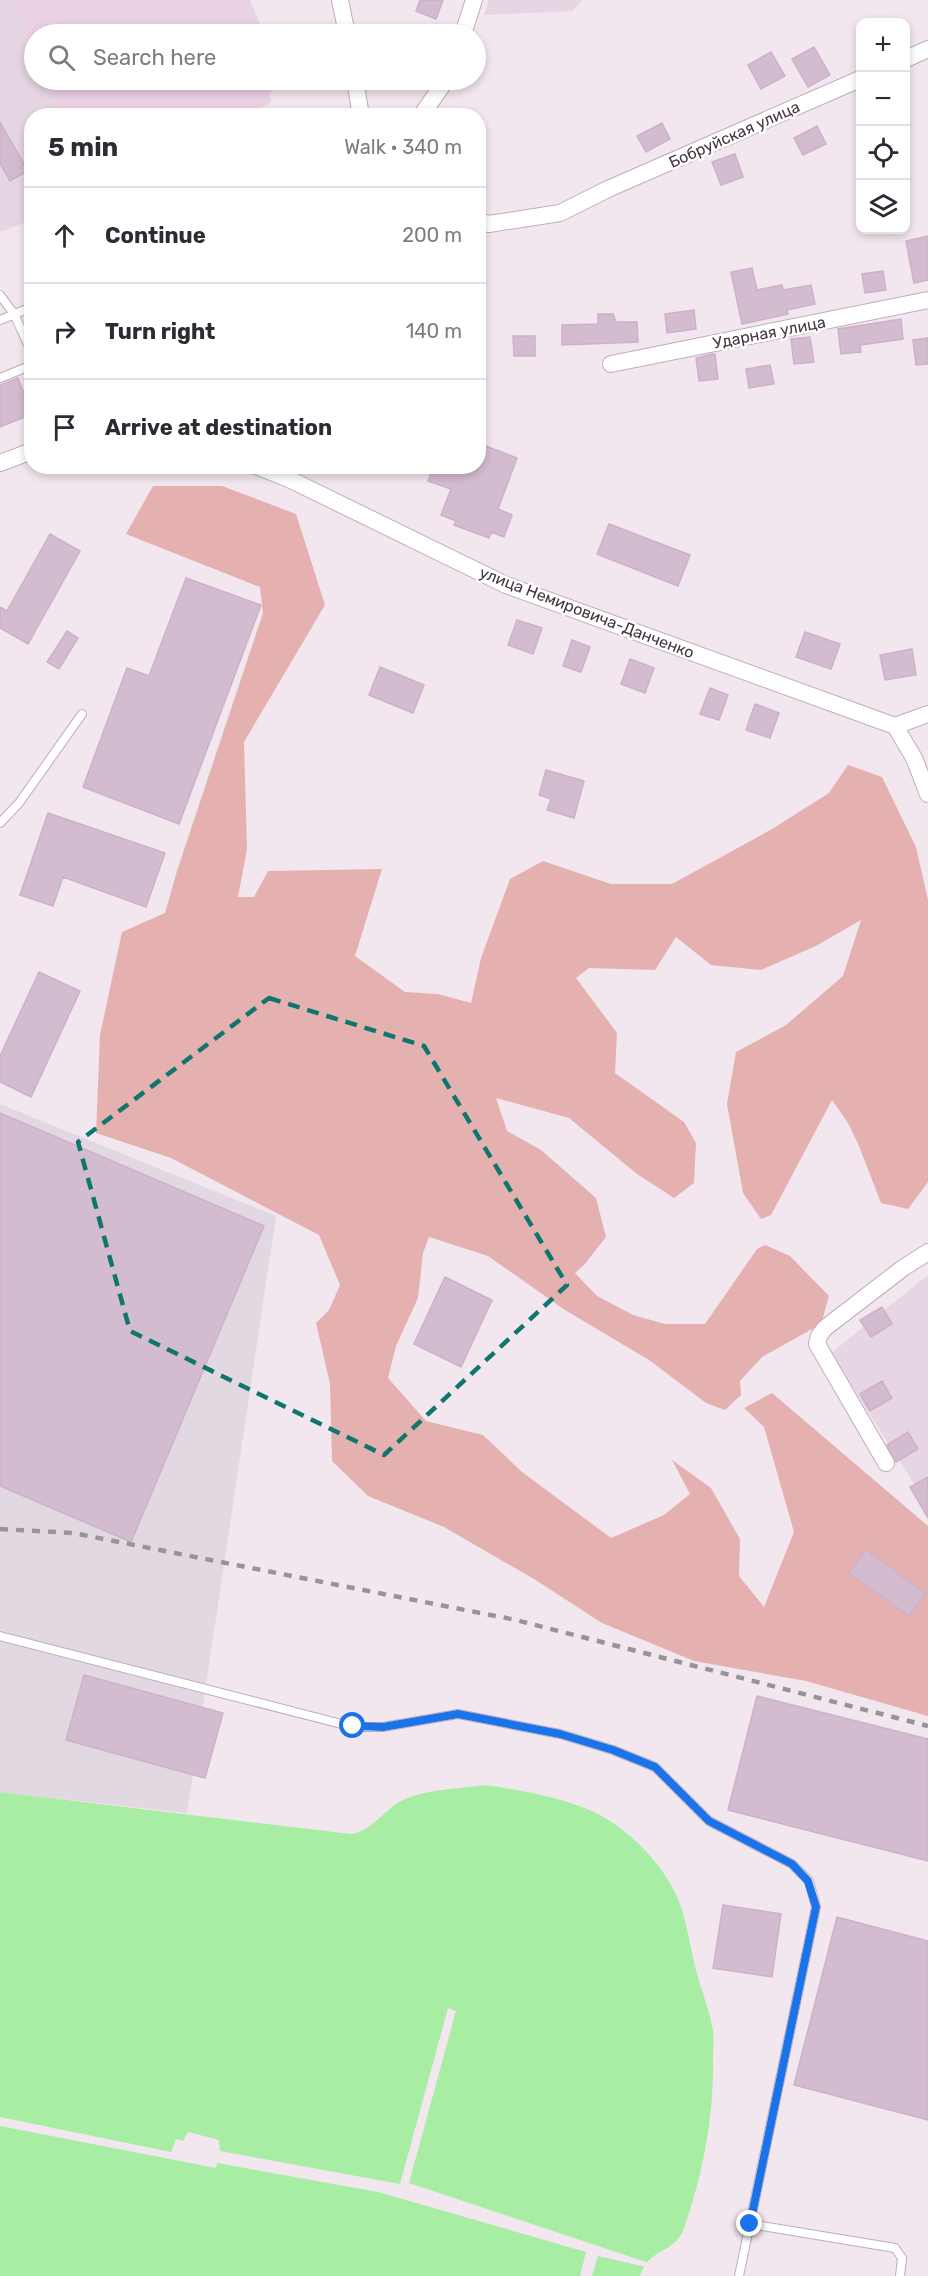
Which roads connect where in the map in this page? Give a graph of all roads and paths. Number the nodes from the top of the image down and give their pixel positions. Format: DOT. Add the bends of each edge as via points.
graph roads {
  1 [pos="340,0"];
  2 [pos="474,0"];
  3 [pos="345,24"];
  4 [pos="466,24"];
  5 [pos="928,50"];
  6 [pos="910,57"];
  7 [pos="856,81"];
  8 [pos="357,90"];
  9 [pos="439,90"];
  10 [pos="360,108"];
  11 [pos="427,108"];
  12 [pos="486,223"];
  13 [pos="0,295"];
  14 [pos="928,300"];
  15 [pos="24,310"];
  16 [pos="14,314"];
  17 [pos="0,320"];
  18 [pos="24,336"];
  19 [pos="611,364"];
  20 [pos="24,368"];
  21 [pos="0,378"];
  22 [pos="24,454"];
  23 [pos="0,463"];
  24 [pos="293,474"];
  25 [pos="82,714"];
  26 [pos="928,714"];
  27 [pos="895,726"];
  28 [pos="928,794"];
  29 [pos="0,823"];
  30 [pos="928,1252"];
  31 [pos="886,1463"];
  32 [pos="0,1636"];
  33 [pos="750,2224"];
  34 [pos="739,2276"];
  35 [pos="900,2276"];
  1 -- 3 [label="street"];
  2 -- 4 [label="street"];
  5 -- 6 [label="street"];
  7 -- 12 [label="street, Бобруйская улица" via="560,213"];
  8 -- 10 [label="street"];
  9 -- 11 [label="street"];
  13 -- 16 [label="lane"];
  14 -- 19 [label="street, Ударная улица"];
  15 -- 16 [label="lane"];
  16 -- 17 [label="lane"];
  16 -- 18 [label="lane"];
  20 -- 21 [label="lane"];
  22 -- 23 [label="street"];
  24 -- 27 [label="street, улица Немировича-Данченко" via="506,585"];
  25 -- 29 [label="lane" via="19,803"];
  26 -- 27 [label="street"];
  27 -- 28 [label="street" via="914,758"];
  30 -- 31 [label="street" via="825,1328 817,1344"];
  32 -- 33 [label="lane" via="353,1726 383,1727 458,1714 603,1746 655,1767 709,1821 792,1864 808,1881 816,1907"];
  33 -- 34 [label="lane"];
  33 -- 35 [label="lane" via="895,2248 902,2258"];
}
